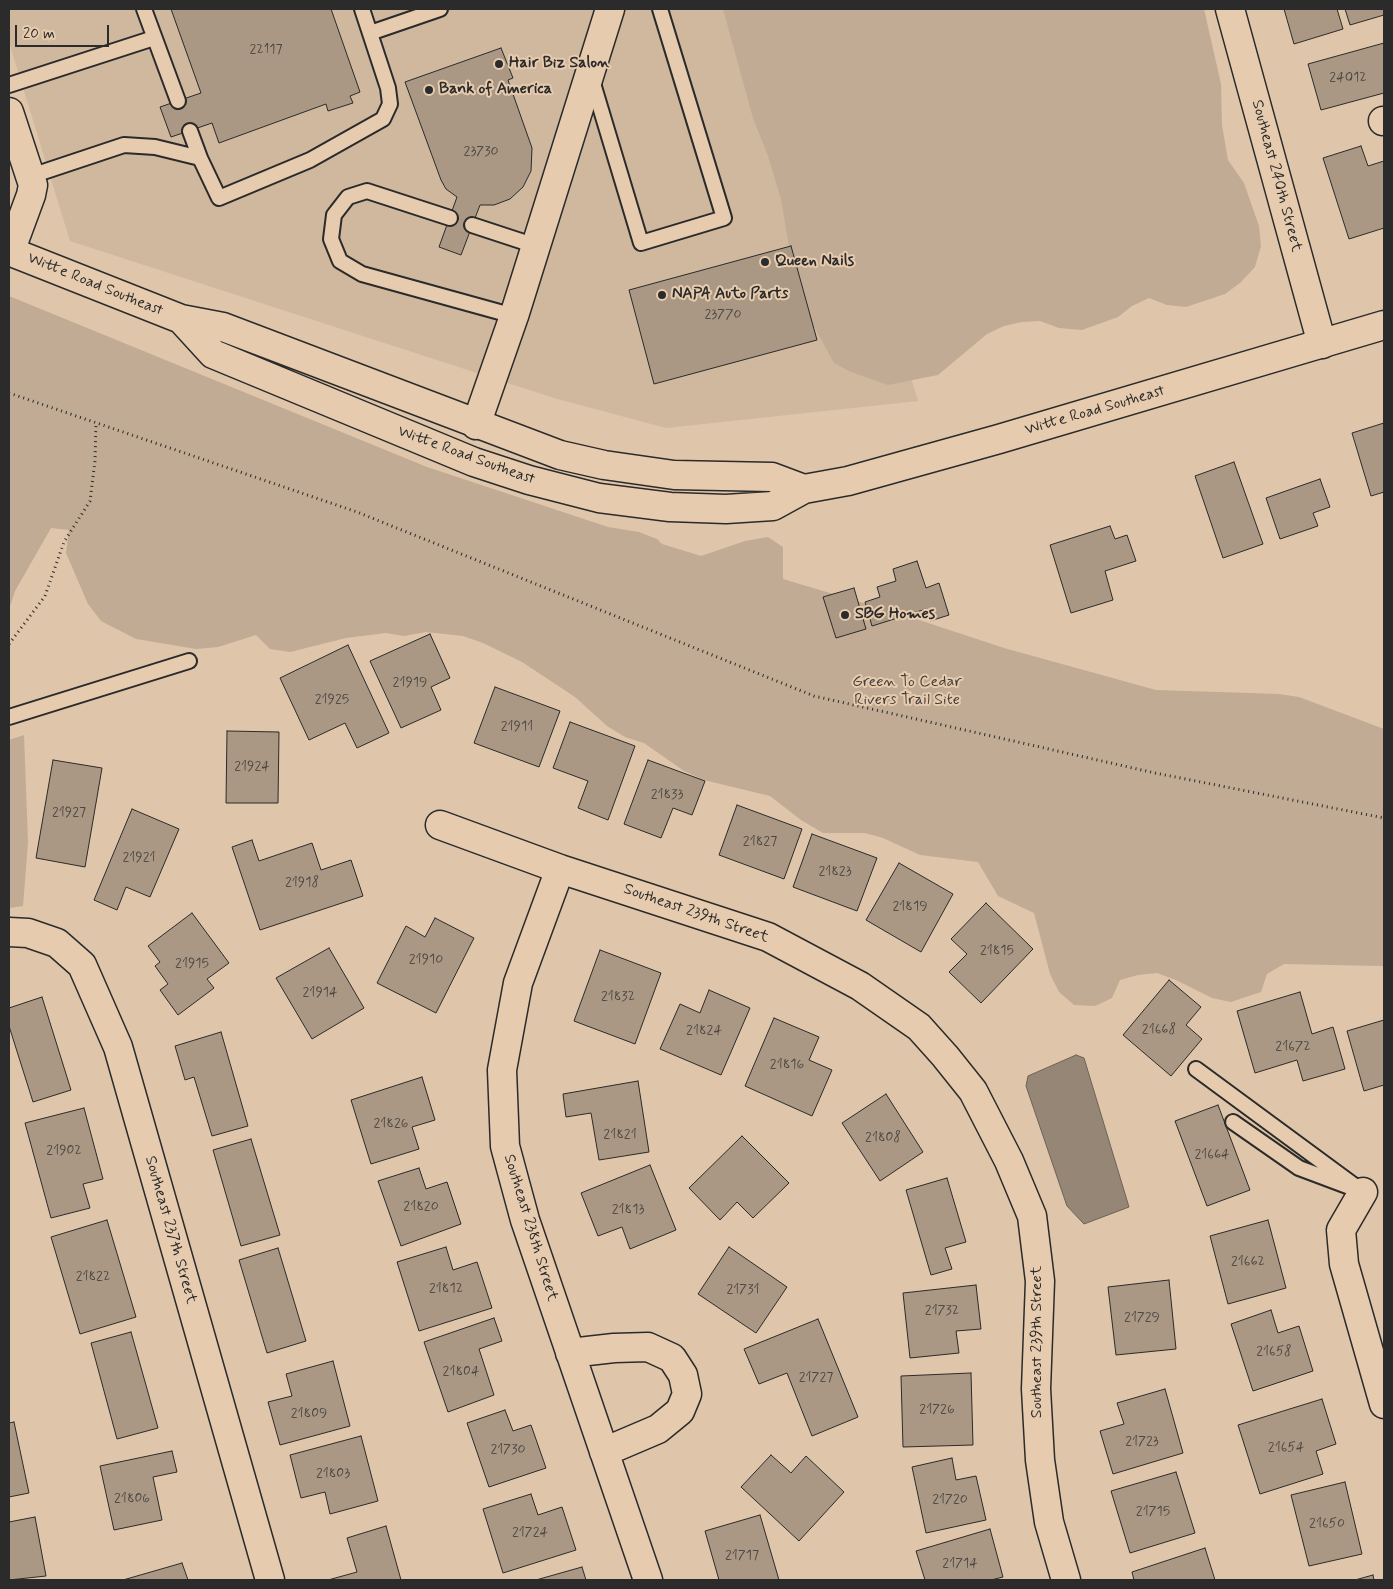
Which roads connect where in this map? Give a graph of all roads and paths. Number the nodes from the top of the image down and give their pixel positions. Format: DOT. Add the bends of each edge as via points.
graph roads {
  1 [pos="144,9"];
  2 [pos="362,9"];
  3 [pos="440,9"];
  4 [pos="610,9"];
  5 [pos="660,9"];
  6 [pos="1230,9"];
  7 [pos="370,33"];
  8 [pos="154,38"];
  9 [pos="590,73"];
  10 [pos="9,85"];
  11 [pos="178,101"];
  12 [pos="9,112"];
  13 [pos="190,131"];
  14 [pos="200,158"];
  15 [pos="31,176"];
  16 [pos="450,218"];
  17 [pos="472,226"];
  18 [pos="536,246"];
  19 [pos="10,252"];
  20 [pos="514,316"];
  21 [pos="181,319"];
  22 [pos="1384,325"];
  23 [pos="1322,344"];
  24 [pos="304,392"];
  25 [pos="9,393"];
  26 [pos="96,423"];
  27 [pos="476,425"];
  28 [pos="804,489"];
  29 [pos="9,644"];
  30 [pos="189,661"];
  31 [pos="9,717"];
  32 [pos="1384,818"];
  33 [pos="440,825"];
  34 [pos="560,869"];
  35 [pos="9,932"];
  36 [pos="1196,1069"];
  37 [pos="1233,1122"];
  38 [pos="1363,1192"];
  39 [pos="570,1353"];
  40 [pos="1384,1404"];
  41 [pos="604,1452"];
  42 [pos="270,1580"];
  43 [pos="648,1580"];
  44 [pos="1066,1580"];
  1 -- 8 [label="lane"];
  2 -- 7 [label="lane"];
  3 -- 7 [label="lane"];
  4 -- 9 [label="street"];
  5 -- 9 [label="lane" via="724,218 641,243"];
  6 -- 23 [label="street, Southeast 240th Street"];
  7 -- 14 [label="lane" via="388,88 390,104 383,119 310,160 219,198"];
  8 -- 10 [label="lane"];
  8 -- 11 [label="lane"];
  9 -- 18 [label="street"];
  12 -- 15 [label="street"];
  13 -- 14 [label="lane"];
  14 -- 15 [label="lane" via="154,147 124,145"];
  15 -- 19 [label="street" via="31,195"];
  16 -- 20 [label="lane" via="367,191 348,197 334,215 331,239 340,261 362,274"];
  17 -- 18 [label="lane"];
  18 -- 20 [label="street"];
  19 -- 21 [label="street, Witte Road Southeast"];
  20 -- 27 [label="street"];
  21 -- 24 [label="street, Witte Road Southeast" via="213,354"];
  21 -- 27 [label="street, Witte Road Southeast" via="223,327"];
  22 -- 23 [label="street, Witte Road Southeast"];
  23 -- 28 [label="street, Witte Road Southeast" via="999,439 848,481"];
  24 -- 27 [label="street" via="332,388 433,427 445,429"];
  24 -- 28 [label="street, Witte Road Southeast" via="474,462 599,498 670,507 726,509 773,506"];
  25 -- 26 [label="path"];
  26 -- 29 [label="path" via="90,501 64,542 44,596"];
  26 -- 32 [label="path" via="357,512 814,696 1155,773"];
  27 -- 28 [label="street, Witte Road Southeast" via="560,455 604,465 674,475 772,477"];
  30 -- 31 [label="lane"];
  33 -- 34 [label="street, Southeast 239th Street"];
  34 -- 39 [label="street, Southeast 238th Street" via="518,983 502,1070 505,1146 525,1220"];
  34 -- 44 [label="street, Southeast 239th Street" via="768,937 860,986 919,1027 973,1091 1009,1161 1032,1216 1040,1282 1036,1389 1040,1460 1049,1522"];
  35 -- 42 [label="street, Southeast 237th Street" via="28,933 57,943 82,965 118,1047"];
  36 -- 38 [label="lane"];
  37 -- 38 [label="lane" via="1299,1168"];
  38 -- 40 [label="street" via="1341,1230 1344,1264"];
  39 -- 41 [label="street, Southeast 238th Street"];
  39 -- 41 [label="street" via="648,1347 672,1358 683,1375 686,1394 680,1411 658,1429"];
  41 -- 43 [label="street, Southeast 238th Street"];
}
